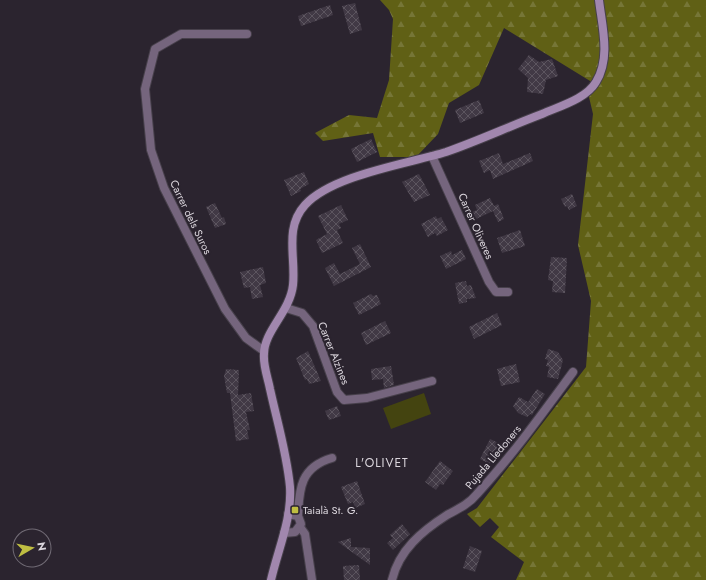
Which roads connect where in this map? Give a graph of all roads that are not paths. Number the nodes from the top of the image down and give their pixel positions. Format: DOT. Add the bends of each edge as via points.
graph roads {
  1 [pos="599,0"];
  2 [pos="247,34"];
  3 [pos="432,156"];
  4 [pos="508,292"];
  5 [pos="286,308"];
  6 [pos="264,351"];
  7 [pos="573,372"];
  8 [pos="432,381"];
  9 [pos="332,458"];
  10 [pos="288,514"];
  11 [pos="298,516"];
  12 [pos="300,527"];
  13 [pos="284,533"];
  14 [pos="271,580"];
  15 [pos="312,580"];
  16 [pos="392,580"];
  1 -- 3 [label="street" via="604,62 592,87 562,106"];
  2 -- 6 [label="street, Carrer dels Suros" via="181,34 155,49 145,89 152,150 164,188 225,308 246,338"];
  3 -- 4 [label="street, Carrer Oliveres" via="489,282 496,292"];
  3 -- 5 [label="street" via="358,176 332,187 306,204 293,226 293,287"];
  5 -- 6 [label="street" via="266,342"];
  5 -- 8 [label="street, Carrer Alzines" via="302,313 313,326 337,392 344,400 367,398"];
  6 -- 10 [label="street" via="289,479"];
  7 -- 16 [label="street, Pujada Lledoners" via="507,460 477,495 469,503 436,523 398,559"];
  9 -- 11 [label="street" via="320,462 306,475 301,486"];
  10 -- 11 [label="street"];
  10 -- 13 [label="street"];
  11 -- 12 [label="street" via="301,521"];
  12 -- 13 [label="street" via="291,533"];
  12 -- 15 [label="street" via="305,534"];
  13 -- 14 [label="street"];
}
